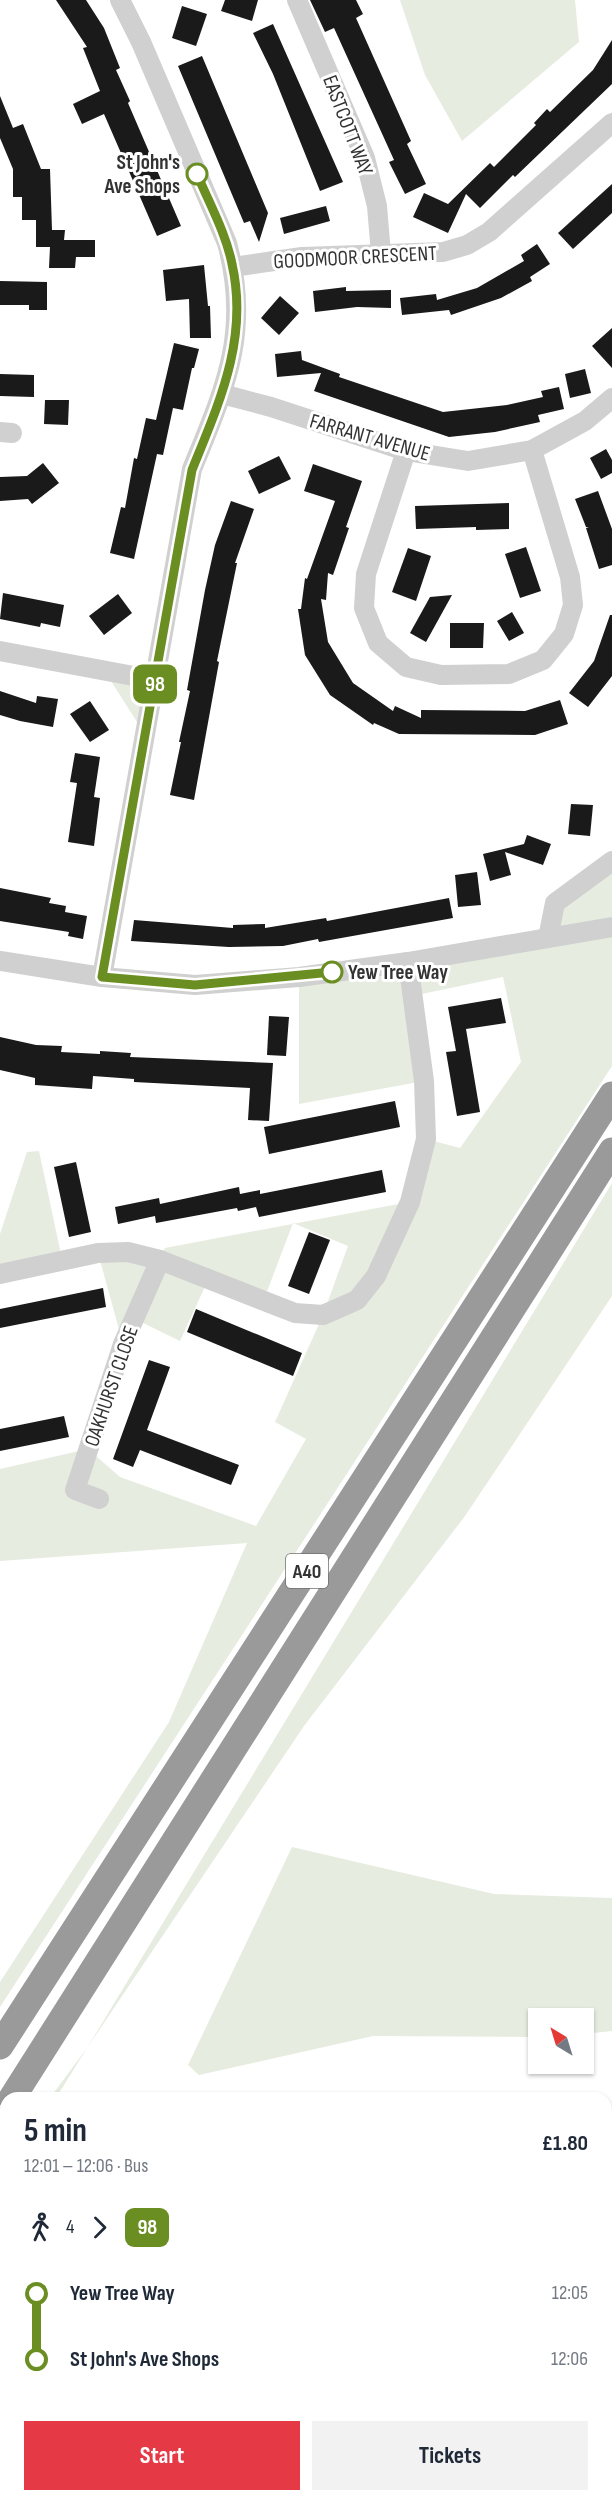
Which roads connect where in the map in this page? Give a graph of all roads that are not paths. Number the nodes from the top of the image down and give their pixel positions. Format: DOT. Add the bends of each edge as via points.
graph roads {
  1 [pos="121,0"];
  2 [pos="297,0"];
  3 [pos="612,123"];
  4 [pos="381,254"];
  5 [pos="233,267"];
  6 [pos="222,394"];
  7 [pos="612,398"];
  8 [pos="532,450"];
  9 [pos="406,451"];
  10 [pos="0,651"];
  11 [pos="155,680"];
  12 [pos="612,861"];
  13 [pos="604,928"];
  14 [pos="548,938"];
  15 [pos="0,961"];
  16 [pos="408,962"];
  17 [pos="102,977"];
  18 [pos="612,1095"];
  19 [pos="612,1151"];
  20 [pos="160,1260"];
  21 [pos="0,1274"];
  22 [pos="99,1499"];
  23 [pos="0,2046"];
  24 [pos="16,2092"];
  1 -- 5 [label="street" via="227,243"];
  2 -- 4 [label="street, EASTCOTT WAY" via="365,158 377,206"];
  3 -- 4 [label="street, GOODMOOR CRESCENT" via="489,232 467,246 443,252"];
  4 -- 5 [label="street, GOODMOOR CRESCENT" via="302,257"];
  5 -- 6 [label="street" via="236,346"];
  6 -- 9 [label="street, FARRANT AVENUE"];
  6 -- 11 [label="street" via="192,470"];
  7 -- 8 [label="street, FARRANT AVENUE" via="585,421"];
  8 -- 9 [label="street, FARRANT AVENUE" via="468,461"];
  8 -- 9 [label="street" via="570,577 573,605 564,634 543,660 509,674 441,675 406,668 378,643 363,608 366,574"];
  10 -- 11 [label="street"];
  11 -- 17 [label="street"];
  12 -- 14 [label="street" via="555,903"];
  13 -- 14 [label="street"];
  14 -- 16 [label="street"];
  15 -- 17 [label="street"];
  16 -- 17 [label="street" via="299,977 195,985"];
  16 -- 20 [label="street" via="424,1081 426,1140 410,1202 376,1276 357,1300 323,1315 295,1313"];
  18 -- 23 [label="highway, A40"];
  19 -- 24 [label="highway, A40"];
  20 -- 21 [label="street" via="128,1252 98,1253"];
  20 -- 22 [label="street, OAKHURST CLOSE" via="123,1344 75,1490"];
}
